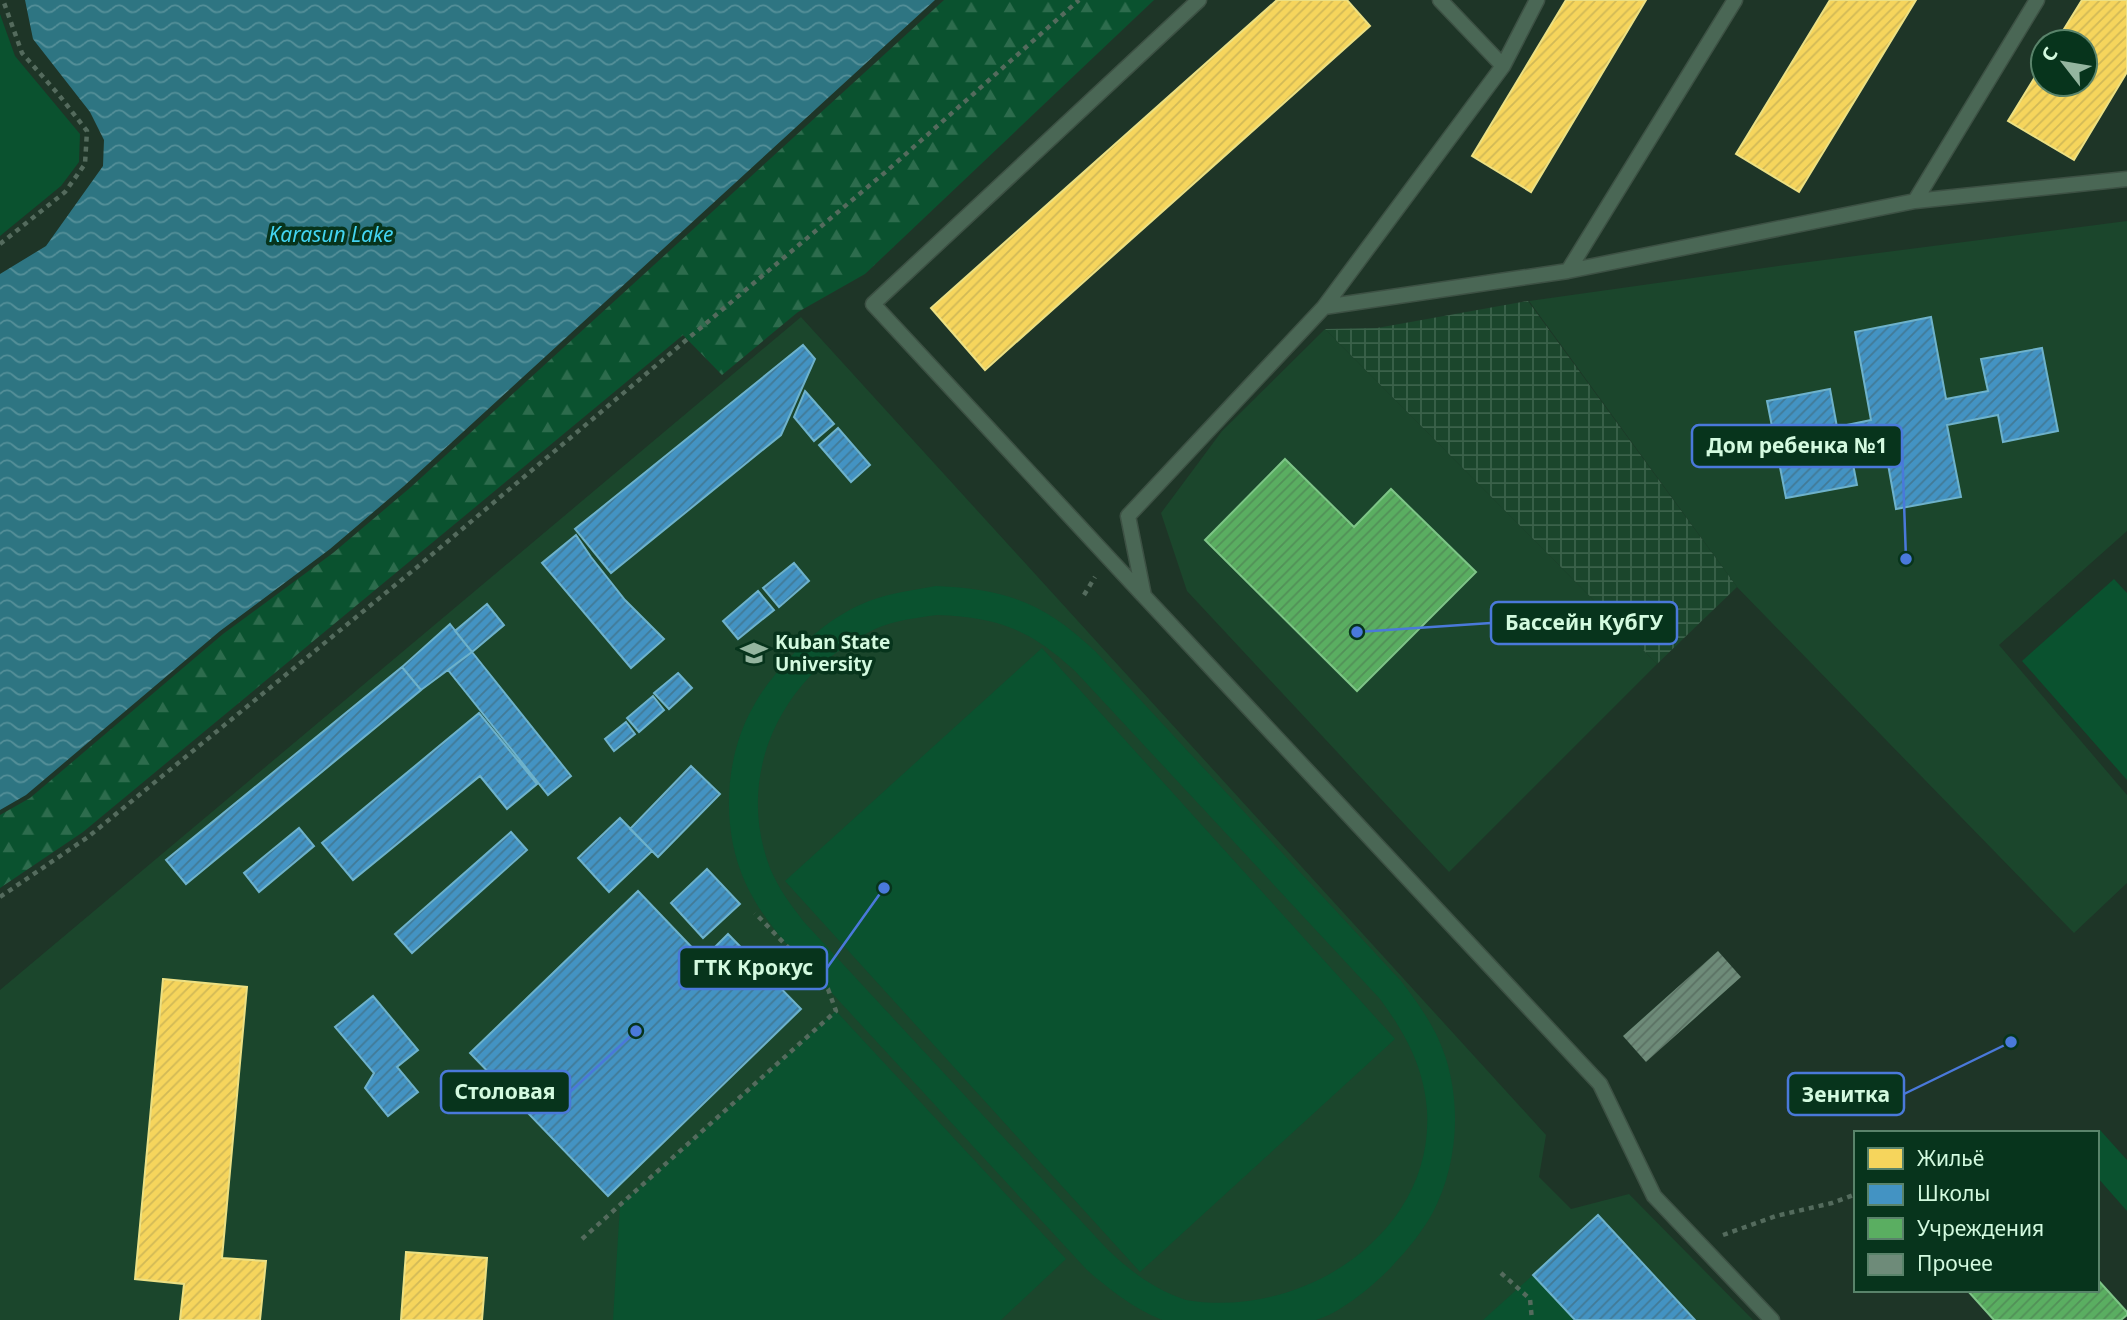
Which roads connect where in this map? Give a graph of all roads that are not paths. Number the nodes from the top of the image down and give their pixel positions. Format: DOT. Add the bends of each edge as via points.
graph roads {
  1 [pos="1199,0"];
  2 [pos="1440,0"];
  3 [pos="1537,0"];
  4 [pos="1735,0"];
  5 [pos="2037,0"];
  6 [pos="1503,66"];
  7 [pos="2127,179"];
  8 [pos="1915,201"];
  9 [pos="1568,271"];
  10 [pos="1324,307"];
  11 [pos="1144,596"];
  12 [pos="1772,1320"];
  1 -- 11 [label="lane" via="873,304"];
  2 -- 6 [label="lane"];
  3 -- 6 [label="lane"];
  4 -- 9 [label="lane"];
  5 -- 8 [label="lane"];
  6 -- 10 [label="lane"];
  7 -- 8 [label="lane"];
  8 -- 9 [label="lane"];
  9 -- 10 [label="lane"];
  10 -- 11 [label="lane" via="1128,516"];
  11 -- 12 [label="lane" via="1600,1084 1654,1196"];
}
